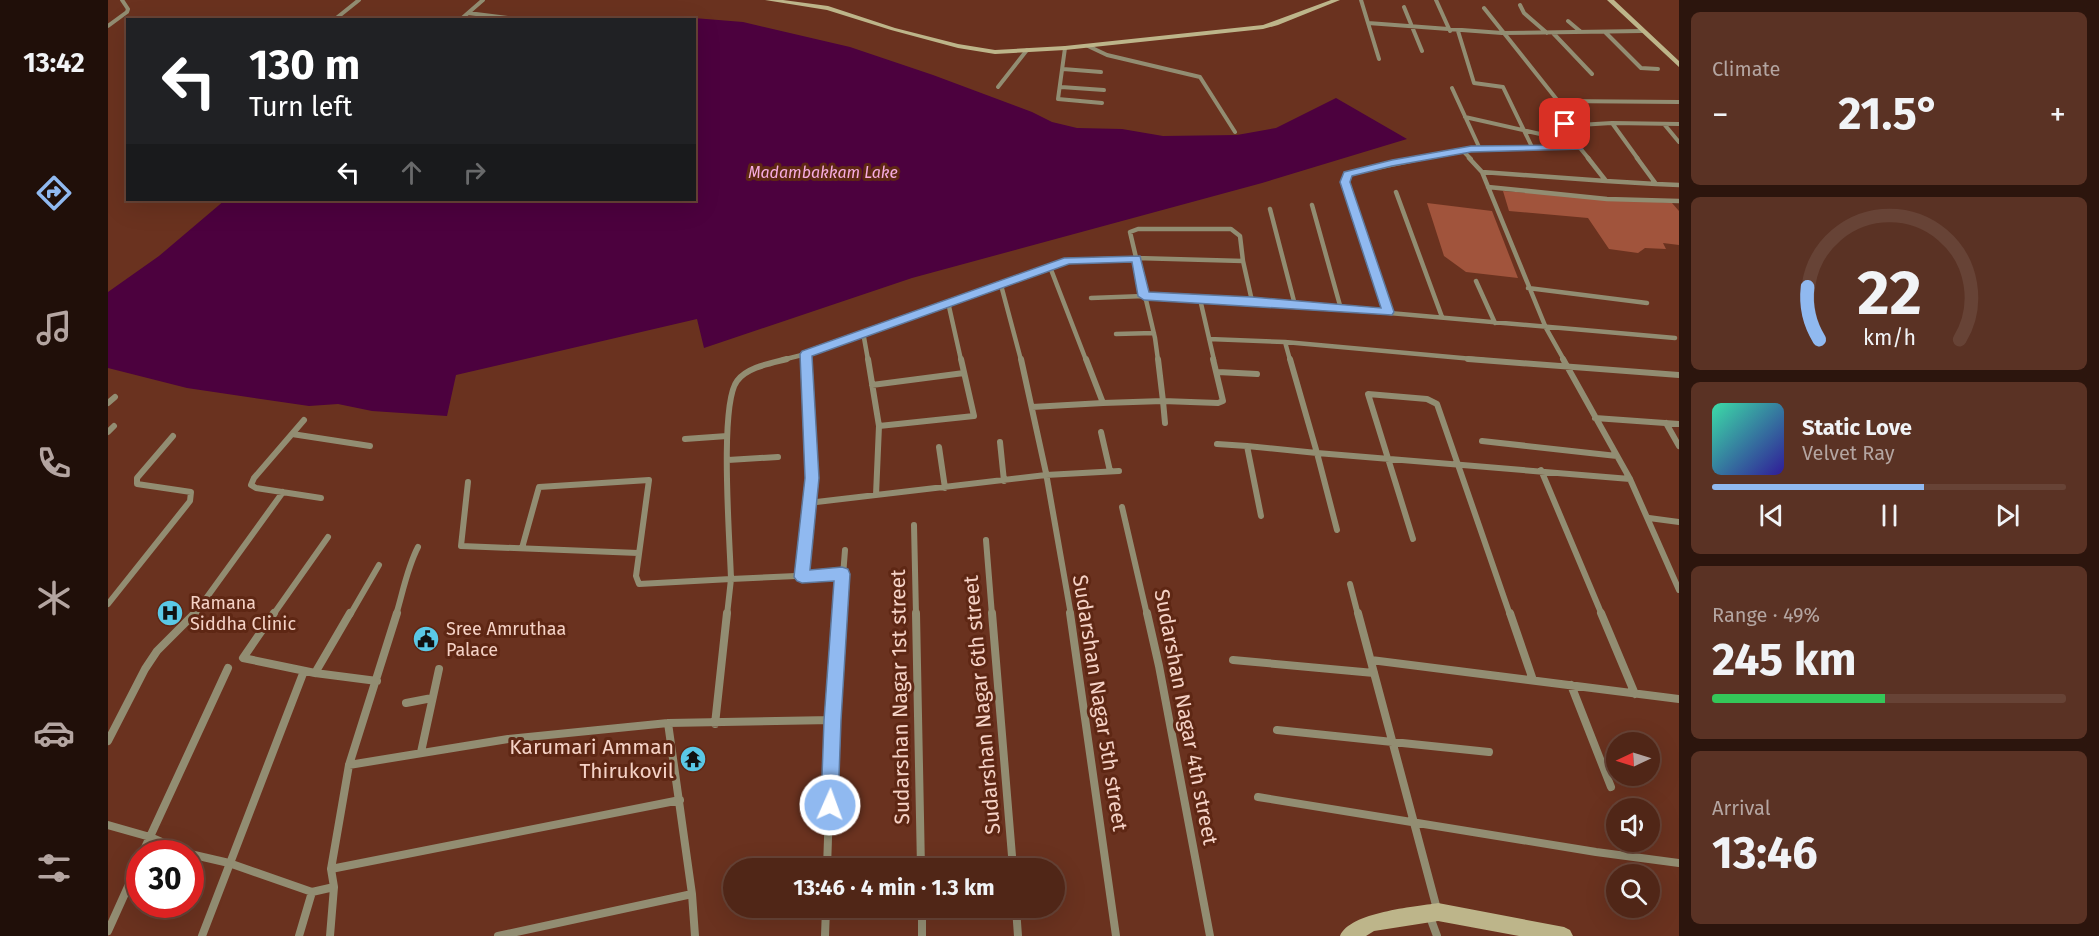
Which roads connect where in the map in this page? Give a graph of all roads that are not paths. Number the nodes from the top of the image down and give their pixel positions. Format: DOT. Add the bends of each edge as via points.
graph roads {
  1 [pos="122,0"];
  2 [pos="359,0"];
  3 [pos="483,0"];
  4 [pos="768,0"];
  5 [pos="1337,0"];
  6 [pos="1361,0"];
  7 [pos="1436,0"];
  8 [pos="1610,0"];
  9 [pos="1520,5"];
  10 [pos="1404,7"];
  11 [pos="1484,8"];
  12 [pos="468,13"];
  13 [pos="336,18"];
  14 [pos="462,18"];
  15 [pos="507,18"];
  16 [pos="1568,21"];
  17 [pos="1368,23"];
  18 [pos="108,26"];
  19 [pos="1413,27"];
  20 [pos="1450,31"];
  21 [pos="1458,31"];
  22 [pos="1642,31"];
  23 [pos="1581,32"];
  24 [pos="1605,32"];
  25 [pos="1502,33"];
  26 [pos="1547,33"];
  27 [pos="1553,33"];
  28 [pos="1088,46"];
  29 [pos="1065,48"];
  30 [pos="1027,50"];
  31 [pos="1422,51"];
  32 [pos="1379,58"];
  33 [pos="1679,65"];
  34 [pos="1063,69"];
  35 [pos="1658,69"];
  36 [pos="1101,72"];
  37 [pos="1592,74"];
  38 [pos="998,87"];
  39 [pos="1061,87"];
  40 [pos="1452,88"];
  41 [pos="1104,90"];
  42 [pos="1558,101"];
  43 [pos="1679,102"];
  44 [pos="1102,103"];
  45 [pos="1566,115"];
  46 [pos="1466,117"];
  47 [pos="1612,123"];
  48 [pos="1664,124"];
  49 [pos="1679,124"];
  50 [pos="1524,131"];
  51 [pos="1235,132"];
  52 [pos="1549,136"];
  53 [pos="1679,142"];
  54 [pos="1532,147"];
  55 [pos="1578,147"];
  56 [pos="1480,149"];
  57 [pos="1462,150"];
  58 [pos="1482,172"];
  59 [pos="1606,181"];
  60 [pos="1656,184"];
  61 [pos="1679,185"];
  62 [pos="1488,187"];
  63 [pos="1396,192"];
  64 [pos="1679,201"];
  65 [pos="1312,205"];
  66 [pos="1270,209"];
  67 [pos="1136,258"];
  68 [pos="1243,261"];
  69 [pos="1050,267"];
  70 [pos="1476,280"];
  71 [pos="1001,285"];
  72 [pos="1528,288"];
  73 [pos="1144,296"];
  74 [pos="1091,298"];
  75 [pos="1200,299"];
  76 [pos="1252,301"];
  77 [pos="948,302"];
  78 [pos="1647,303"];
  79 [pos="1295,305"];
  80 [pos="1341,309"];
  81 [pos="1388,312"];
  82 [pos="1442,317"];
  83 [pos="1495,323"];
  84 [pos="1546,328"];
  85 [pos="863,332"];
  86 [pos="1154,333"];
  87 [pos="1116,334"];
  88 [pos="1675,338"];
  89 [pos="1209,339"];
  90 [pos="1285,342"];
  91 [pos="806,354"];
  92 [pos="1568,368"];
  93 [pos="1218,372"];
  94 [pos="964,373"];
  95 [pos="1257,374"];
  96 [pos="1679,375"];
  97 [pos="872,385"];
  98 [pos="115,397"];
  99 [pos="1163,402"];
  100 [pos="108,403"];
  101 [pos="1103,403"];
  102 [pos="1032,407"];
  103 [pos="1595,418"];
  104 [pos="304,420"];
  105 [pos="1166,423"];
  106 [pos="1666,423"];
  107 [pos="1679,424"];
  108 [pos="114,426"];
  109 [pos="879,426"];
  110 [pos="108,432"];
  111 [pos="1101,432"];
  112 [pos="292,434"];
  113 [pos="173,436"];
  114 [pos="727,436"];
  115 [pos="686,439"];
  116 [pos="1482,441"];
  117 [pos="1000,442"];
  118 [pos="1217,444"];
  119 [pos="370,446"];
  120 [pos="1247,446"];
  121 [pos="1679,446"];
  122 [pos="939,447"];
  123 [pos="1317,453"];
  124 [pos="1617,456"];
  125 [pos="778,457"];
  126 [pos="1389,459"];
  127 [pos="728,460"];
  128 [pos="1459,465"];
  129 [pos="1541,470"];
  130 [pos="1110,471"];
  131 [pos="1119,471"];
  132 [pos="1046,475"];
  133 [pos="1630,479"];
  134 [pos="1004,481"];
  135 [pos="468,482"];
  136 [pos="945,488"];
  137 [pos="283,492"];
  138 [pos="876,495"];
  139 [pos="321,498"];
  140 [pos="808,503"];
  141 [pos="1122,507"];
  142 [pos="1261,516"];
  143 [pos="1649,518"];
  144 [pos="1679,522"];
  145 [pos="914,525"];
  146 [pos="1337,530"];
  147 [pos="328,537"];
  148 [pos="986,540"];
  149 [pos="1413,540"];
  150 [pos="418,548"];
  151 [pos="522,548"];
  152 [pos="845,550"];
  153 [pos="638,553"];
  154 [pos="379,565"];
  155 [pos="842,574"];
  156 [pos="802,577"];
  157 [pos="732,579"];
  158 [pos="1350,584"];
  159 [pos="1679,590"];
  160 [pos="108,604"];
  161 [pos="1233,660"];
  162 [pos="1371,660"];
  163 [pos="228,668"];
  164 [pos="439,669"];
  165 [pos="304,671"];
  166 [pos="315,673"];
  167 [pos="1374,673"];
  168 [pos="1533,680"];
  169 [pos="376,681"];
  170 [pos="1571,685"];
  171 [pos="1635,694"];
  172 [pos="432,698"];
  173 [pos="1679,699"];
  174 [pos="406,703"];
  175 [pos="832,720"];
  176 [pos="668,723"];
  177 [pos="715,724"];
  178 [pos="1276,730"];
  179 [pos="108,741"];
  180 [pos="1393,743"];
  181 [pos="422,752"];
  182 [pos="1489,752"];
  183 [pos="349,765"];
  184 [pos="1611,787"];
  185 [pos="1258,797"];
  186 [pos="680,801"];
  187 [pos="1415,823"];
  188 [pos="108,825"];
  189 [pos="150,837"];
  190 [pos="149,840"];
  191 [pos="157,840"];
  192 [pos="204,857"];
  193 [pos="827,858"];
  194 [pos="921,858"];
  195 [pos="1012,858"];
  196 [pos="230,863"];
  197 [pos="1679,863"];
  198 [pos="332,869"];
  199 [pos="334,887"];
  200 [pos="126,891"];
  201 [pos="312,892"];
  202 [pos="692,894"];
  203 [pos="1433,913"];
  204 [pos="826,918"];
  205 [pos="922,918"];
  206 [pos="1017,918"];
  207 [pos="108,931"];
  208 [pos="202,936"];
  209 [pos="299,936"];
  210 [pos="330,936"];
  211 [pos="498,936"];
  212 [pos="695,936"];
  213 [pos="825,936"];
  214 [pos="922,936"];
  215 [pos="1018,936"];
  216 [pos="1116,936"];
  217 [pos="1210,936"];
  218 [pos="1349,936"];
  219 [pos="1437,936"];
  220 [pos="1564,936"];
  1 -- 18 [label="street" via="127,12"];
  2 -- 13 [label="street"];
  3 -- 12 [label="street"];
  4 -- 30 [label="street" via="828,8 979,51"];
  5 -- 28 [label="street" via="1263,27"];
  6 -- 17 [label="street"];
  7 -- 20 [label="street"];
  8 -- 22 [label="street"];
  9 -- 26 [label="street"];
  10 -- 19 [label="street"];
  11 -- 25 [label="street"];
  12 -- 14 [label="street"];
  12 -- 15 [label="street"];
  16 -- 23 [label="street"];
  17 -- 19 [label="street"];
  17 -- 32 [label="street"];
  19 -- 20 [label="street"];
  19 -- 31 [label="street"];
  20 -- 21 [label="street"];
  21 -- 25 [label="street"];
  21 -- 50 [label="street" via="1474,83 1503,87"];
  22 -- 24 [label="street"];
  22 -- 33 [label="street"];
  23 -- 24 [label="street"];
  23 -- 27 [label="street"];
  24 -- 35 [label="street" via="1641,68"];
  25 -- 26 [label="street"];
  25 -- 42 [label="street"];
  26 -- 27 [label="street"];
  27 -- 37 [label="street"];
  28 -- 29 [label="street"];
  28 -- 51 [label="street" via="1107,55 1195,74"];
  29 -- 30 [label="street"];
  29 -- 34 [label="street"];
  30 -- 38 [label="street"];
  34 -- 36 [label="street"];
  34 -- 39 [label="street"];
  39 -- 41 [label="street"];
  39 -- 44 [label="street" via="1061,101"];
  40 -- 46 [label="street"];
  42 -- 43 [label="street"];
  42 -- 45 [label="street"];
  46 -- 50 [label="street"];
  46 -- 56 [label="street"];
  47 -- 48 [label="street"];
  47 -- 55 [label="street" via="1562,126"];
  47 -- 60 [label="street"];
  48 -- 49 [label="street"];
  48 -- 53 [label="street"];
  50 -- 52 [label="street"];
  50 -- 54 [label="street"];
  54 -- 55 [label="street"];
  54 -- 56 [label="street"];
  55 -- 59 [label="street"];
  56 -- 57 [label="street"];
  57 -- 58 [label="street"];
  57 -- 81 [label="street" via="1392,163 1345,177"];
  58 -- 59 [label="street"];
  58 -- 62 [label="street"];
  59 -- 60 [label="street"];
  60 -- 61 [label="street"];
  62 -- 64 [label="street" via="1607,199"];
  62 -- 72 [label="street"];
  63 -- 82 [label="street"];
  65 -- 80 [label="street"];
  66 -- 79 [label="street"];
  67 -- 68 [label="street"];
  67 -- 68 [label="street" via="1130,232 1135,229 1231,230 1240,236"];
  67 -- 69 [label="street" via="1068,260"];
  67 -- 73 [label="street"];
  68 -- 76 [label="street"];
  69 -- 71 [label="street"];
  69 -- 101 [label="street"];
  70 -- 83 [label="street"];
  71 -- 77 [label="street"];
  71 -- 102 [label="street, Sudarshan Nagar 5th street"];
  72 -- 78 [label="street"];
  72 -- 84 [label="street"];
  73 -- 74 [label="street"];
  73 -- 75 [label="street"];
  73 -- 86 [label="street"];
  75 -- 76 [label="street"];
  75 -- 89 [label="street"];
  76 -- 79 [label="street"];
  77 -- 85 [label="street"];
  77 -- 94 [label="street"];
  79 -- 80 [label="street"];
  80 -- 81 [label="street"];
  81 -- 82 [label="street"];
  82 -- 83 [label="street"];
  83 -- 84 [label="street"];
  84 -- 88 [label="street"];
  84 -- 92 [label="street"];
  85 -- 91 [label="street"];
  85 -- 97 [label="street"];
  86 -- 87 [label="street"];
  86 -- 99 [label="street"];
  89 -- 90 [label="street"];
  89 -- 93 [label="street"];
  90 -- 92 [label="street"];
  90 -- 123 [label="street"];
  91 -- 114 [label="street" via="739,379 731,391"];
  91 -- 140 [label="street" via="812,478"];
  92 -- 96 [label="street"];
  92 -- 103 [label="street"];
  93 -- 95 [label="street"];
  93 -- 99 [label="street" via="1224,398 1221,403"];
  94 -- 97 [label="street"];
  94 -- 109 [label="street" via="973,417"];
  97 -- 109 [label="street"];
  98 -- 100 [label="street"];
  99 -- 101 [label="street"];
  99 -- 105 [label="street"];
  101 -- 102 [label="street"];
  102 -- 132 [label="street, Sudarshan Nagar 5th street"];
  103 -- 106 [label="street"];
  103 -- 124 [label="street"];
  104 -- 112 [label="street"];
  106 -- 107 [label="street"];
  106 -- 121 [label="street"];
  108 -- 110 [label="street"];
  109 -- 138 [label="street"];
  111 -- 130 [label="street"];
  112 -- 119 [label="street"];
  112 -- 137 [label="street" via="251,483 256,488"];
  113 -- 160 [label="street" via="136,484 191,492 190,501"];
  114 -- 115 [label="street"];
  114 -- 127 [label="street"];
  116 -- 124 [label="street"];
  117 -- 134 [label="street"];
  118 -- 120 [label="street"];
  120 -- 123 [label="street"];
  120 -- 142 [label="street"];
  122 -- 136 [label="street"];
  123 -- 126 [label="street"];
  123 -- 146 [label="street"];
  124 -- 133 [label="street"];
  125 -- 127 [label="street"];
  126 -- 128 [label="street"];
  126 -- 128 [label="street" via="1368,394 1433,401 1440,410"];
  126 -- 149 [label="street"];
  127 -- 157 [label="street"];
  128 -- 129 [label="street"];
  128 -- 168 [label="street"];
  129 -- 133 [label="street"];
  129 -- 171 [label="street"];
  130 -- 131 [label="street"];
  130 -- 132 [label="street"];
  132 -- 134 [label="street"];
  132 -- 216 [label="street, Sudarshan Nagar 5th street" via="1085,707"];
  133 -- 143 [label="street"];
  134 -- 136 [label="street"];
  135 -- 151 [label="street" via="460,546"];
  136 -- 138 [label="street"];
  137 -- 139 [label="street"];
  137 -- 179 [label="street" via="189,621 157,651"];
  138 -- 140 [label="street"];
  140 -- 156 [label="street"];
  141 -- 217 [label="street, Sudarshan Nagar 4th street" via="1159,666"];
  143 -- 144 [label="street"];
  143 -- 159 [label="street"];
  145 -- 194 [label="street, Sudarshan Nagar 1st street"];
  147 -- 165 [label="street" via="243,658"];
  148 -- 195 [label="street, Sudarshan Nagar 6th street"];
  150 -- 169 [label="street" via="409,565"];
  151 -- 153 [label="street"];
  151 -- 153 [label="street" via="538,487 649,480"];
  152 -- 155 [label="street"];
  153 -- 157 [label="street" via="637,580 644,585"];
  154 -- 166 [label="street"];
  155 -- 156 [label="street"];
  155 -- 175 [label="street"];
  156 -- 157 [label="street"];
  157 -- 177 [label="street"];
  158 -- 162 [label="street"];
  161 -- 167 [label="street"];
  162 -- 167 [label="street"];
  162 -- 168 [label="street"];
  163 -- 189 [label="street"];
  164 -- 172 [label="street"];
  165 -- 166 [label="street"];
  165 -- 196 [label="street"];
  166 -- 169 [label="street"];
  167 -- 180 [label="street"];
  168 -- 170 [label="street"];
  169 -- 183 [label="street"];
  170 -- 171 [label="street"];
  170 -- 184 [label="street"];
  171 -- 173 [label="street"];
  172 -- 174 [label="street"];
  172 -- 181 [label="street"];
  175 -- 177 [label="street"];
  175 -- 193 [label="street"];
  176 -- 177 [label="street"];
  176 -- 181 [label="street" via="594,728"];
  176 -- 186 [label="street"];
  178 -- 180 [label="street"];
  180 -- 182 [label="street"];
  180 -- 187 [label="street"];
  181 -- 183 [label="street"];
  183 -- 198 [label="street"];
  185 -- 187 [label="street"];
  186 -- 198 [label="street"];
  186 -- 202 [label="street"];
  187 -- 197 [label="street"];
  187 -- 203 [label="street"];
  188 -- 189 [label="street"];
  189 -- 190 [label="street"];
  189 -- 191 [label="street"];
  192 -- 196 [label="street"];
  196 -- 201 [label="street"];
  196 -- 208 [label="street"];
  198 -- 199 [label="street"];
  199 -- 201 [label="street"];
  199 -- 210 [label="street"];
  200 -- 207 [label="street"];
  201 -- 209 [label="street"];
  202 -- 211 [label="street"];
  202 -- 212 [label="street"];
  203 -- 218 [label="street" via="1372,923"];
  203 -- 219 [label="street"];
  203 -- 220 [label="street"];
  204 -- 213 [label="street"];
  205 -- 214 [label="street"];
  206 -- 215 [label="street"];
}
